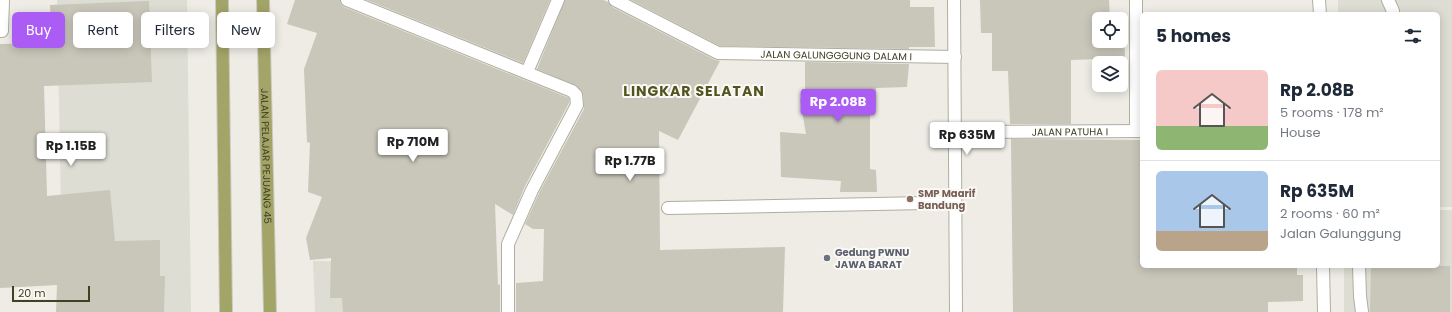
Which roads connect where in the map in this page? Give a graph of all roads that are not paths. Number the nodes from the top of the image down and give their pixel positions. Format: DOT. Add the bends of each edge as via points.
graph roads {
  1 [pos="3,0"];
  2 [pos="222,0"];
  3 [pos="263,0"];
  4 [pos="347,0"];
  5 [pos="558,0"];
  6 [pos="615,0"];
  7 [pos="954,0"];
  8 [pos="1136,0"];
  9 [pos="1320,0"];
  10 [pos="1388,0"];
  11 [pos="1320,12"];
  12 [pos="1393,12"];
  13 [pos="0,31"];
  14 [pos="955,57"];
  15 [pos="527,72"];
  16 [pos="955,131"];
  17 [pos="1139,131"];
  18 [pos="955,200"];
  19 [pos="668,208"];
  20 [pos="1323,268"];
  21 [pos="1359,268"];
  22 [pos="226,312"];
  23 [pos="270,312"];
  24 [pos="508,312"];
  25 [pos="956,312"];
  26 [pos="1324,312"];
  27 [pos="1362,312"];
  1 -- 13 [label="street"];
  2 -- 22 [label="main road"];
  3 -- 23 [label="main road, JALAN PELAJAR PEJUANG 45"];
  4 -- 15 [label="street"];
  5 -- 15 [label="street"];
  6 -- 14 [label="street, JALAN GALUNGGGUNG DALAM I" via="718,53"];
  7 -- 14 [label="street"];
  8 -- 17 [label="street, JALAN PATUHA I"];
  9 -- 11 [label="street"];
  10 -- 12 [label="street"];
  14 -- 16 [label="street"];
  15 -- 24 [label="street" via="572,91 576,95 577,105 532,190 508,244"];
  16 -- 17 [label="street, JALAN PATUHA I"];
  16 -- 18 [label="street"];
  18 -- 19 [label="street" via="926,203"];
  18 -- 25 [label="street"];
  20 -- 26 [label="street"];
  21 -- 27 [label="street"];
}
